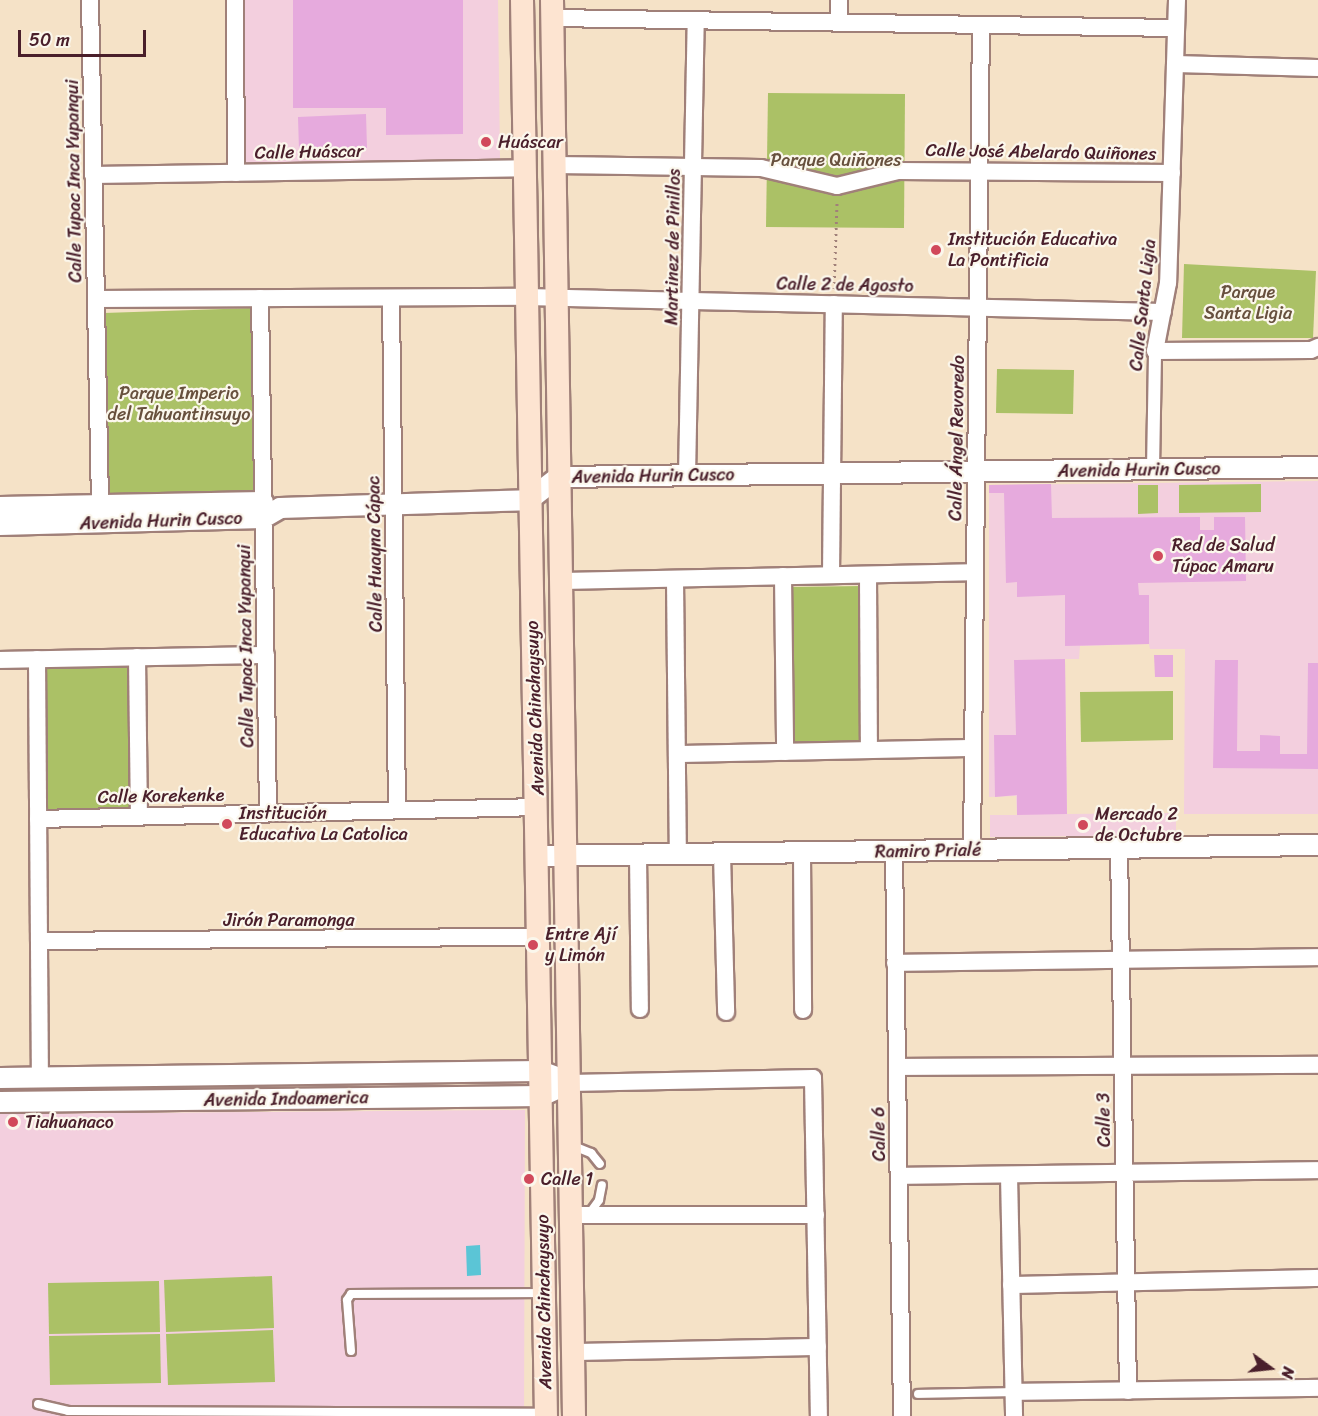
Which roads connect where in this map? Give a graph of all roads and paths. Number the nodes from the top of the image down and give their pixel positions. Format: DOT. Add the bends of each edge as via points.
graph roads {
  1 [pos="90,0"];
  2 [pos="235,0"];
  3 [pos="839,0"];
  4 [pos="1177,0"];
  5 [pos="522,2"];
  6 [pos="552,9"];
  7 [pos="696,20"];
  8 [pos="839,22"];
  9 [pos="981,24"];
  10 [pos="1176,28"];
  11 [pos="552,54"];
  12 [pos="1175,64"];
  13 [pos="1318,68"];
  14 [pos="553,165"];
  15 [pos="694,167"];
  16 [pos="525,168"];
  17 [pos="980,171"];
  18 [pos="236,172"];
  19 [pos="1172,173"];
  20 [pos="93,175"];
  21 [pos="837,186"];
  22 [pos="527,297"];
  23 [pos="260,298"];
  24 [pos="391,298"];
  25 [pos="556,298"];
  26 [pos="96,299"];
  27 [pos="693,301"];
  28 [pos="834,304"];
  29 [pos="978,308"];
  30 [pos="1163,312"];
  31 [pos="1318,347"];
  32 [pos="1155,351"];
  33 [pos="1318,467"];
  34 [pos="1153,469"];
  35 [pos="976,472"];
  36 [pos="831,474"];
  37 [pos="687,476"];
  38 [pos="558,477"];
  39 [pos="529,500"];
  40 [pos="100,504"];
  41 [pos="394,505"];
  42 [pos="0,507"];
  43 [pos="263,510"];
  44 [pos="0,525"];
  45 [pos="975,572"];
  46 [pos="831,575"];
  47 [pos="868,575"];
  48 [pos="783,576"];
  49 [pos="675,579"];
  50 [pos="559,581"];
  51 [pos="266,655"];
  52 [pos="137,657"];
  53 [pos="37,659"];
  54 [pos="0,660"];
  55 [pos="973,747"];
  56 [pos="869,750"];
  57 [pos="785,752"];
  58 [pos="676,754"];
  59 [pos="538,807"];
  60 [pos="397,810"];
  61 [pos="268,813"];
  62 [pos="139,816"];
  63 [pos="38,819"];
  64 [pos="1318,846"];
  65 [pos="1119,848"];
  66 [pos="972,851"];
  67 [pos="894,852"];
  68 [pos="802,853"];
  69 [pos="722,854"];
  70 [pos="638,855"];
  71 [pos="678,855"];
  72 [pos="538,856"];
  73 [pos="563,856"];
  74 [pos="538,937"];
  75 [pos="39,941"];
  76 [pos="1318,957"];
  77 [pos="1120,960"];
  78 [pos="896,963"];
  79 [pos="640,1009"];
  80 [pos="803,1010"];
  81 [pos="726,1012"];
  82 [pos="1318,1065"];
  83 [pos="1122,1066"];
  84 [pos="897,1067"];
  85 [pos="540,1071"];
  86 [pos="40,1077"];
  87 [pos="0,1078"];
  88 [pos="570,1083"];
  89 [pos="541,1096"];
  90 [pos="0,1102"];
  91 [pos="570,1145"];
  92 [pos="600,1164"];
  93 [pos="1318,1170"];
  94 [pos="1124,1173"];
  95 [pos="1009,1175"];
  96 [pos="899,1176"];
  97 [pos="602,1185"];
  98 [pos="580,1215"];
  99 [pos="816,1215"];
  100 [pos="1318,1278"];
  101 [pos="1126,1282"];
  102 [pos="1011,1285"];
  103 [pos="544,1293"];
  104 [pos="818,1347"];
  105 [pos="351,1351"];
  106 [pos="573,1352"];
  107 [pos="1318,1388"];
  108 [pos="1128,1391"];
  109 [pos="1013,1392"];
  110 [pos="918,1394"];
  111 [pos="38,1404"];
  112 [pos="546,1415"];
  113 [pos="574,1416"];
  114 [pos="819,1416"];
  115 [pos="902,1416"];
  116 [pos="1014,1416"];
  1 -- 20 [label="street, Calle Tupac Inca Yupanqui"];
  2 -- 18 [label="street"];
  3 -- 8 [label="street"];
  4 -- 10 [label="street, Calle Santa Ligia"];
  5 -- 11 [label="main road" via="539,9 543,47"];
  5 -- 16 [label="main road, Avenida Chinchaysuyo"];
  6 -- 7 [label="street"];
  6 -- 11 [label="main road, Avenida Chinchaysuyo"];
  7 -- 8 [label="street"];
  7 -- 15 [label="street, Martinez de Pinillos"];
  8 -- 9 [label="street"];
  9 -- 10 [label="street"];
  9 -- 17 [label="street, Calle Ángel Revoredo"];
  10 -- 12 [label="street, Calle Santa Ligia"];
  11 -- 14 [label="main road, Avenida Chinchaysuyo"];
  12 -- 13 [label="street"];
  12 -- 19 [label="street, Calle Santa Ligia"];
  14 -- 15 [label="street, Calle José Abelardo Quiñones"];
  14 -- 25 [label="main road, Avenida Chinchaysuyo"];
  15 -- 21 [label="street, Calle José Abelardo Quiñones" via="774,169"];
  15 -- 27 [label="street, Martinez de Pinillos"];
  16 -- 18 [label="street, Calle Huáscar"];
  16 -- 22 [label="main road, Avenida Chinchaysuyo"];
  17 -- 19 [label="street, Calle José Abelardo Quiñones"];
  17 -- 21 [label="street, Calle José Abelardo Quiñones" via="898,171"];
  17 -- 29 [label="street, Calle Ángel Revoredo"];
  18 -- 20 [label="street, Calle Huáscar"];
  19 -- 30 [label="street, Calle Santa Ligia" via="1168,283"];
  20 -- 26 [label="street, Calle Tupac Inca Yupanqui"];
  21 -- 28 [label="path"];
  22 -- 24 [label="street, Calle 2 de Agosto"];
  22 -- 25 [label="street, Calle 2 de Agosto"];
  22 -- 39 [label="main road, Avenida Chinchaysuyo"];
  23 -- 24 [label="street, Calle 2 de Agosto"];
  23 -- 26 [label="street, Calle 2 de Agosto"];
  23 -- 43 [label="street, Calle Tupac Inca Yupanqui"];
  24 -- 41 [label="street, Calle Huayna Cápac"];
  25 -- 27 [label="street, Calle 2 de Agosto"];
  25 -- 38 [label="main road, Avenida Chinchaysuyo"];
  26 -- 40 [label="street, Calle Tupac Inca Yupanqui"];
  27 -- 28 [label="street, Calle 2 de Agosto"];
  27 -- 37 [label="street, Martinez de Pinillos"];
  28 -- 29 [label="street, Calle 2 de Agosto"];
  28 -- 36 [label="street"];
  29 -- 30 [label="street, Calle 2 de Agosto"];
  29 -- 35 [label="street, Calle Ángel Revoredo"];
  30 -- 32 [label="street, Calle Santa Ligia"];
  31 -- 32 [label="street"];
  32 -- 34 [label="street, Calle Santa Ligia"];
  33 -- 34 [label="street, Avenida Hurin Cusco"];
  34 -- 35 [label="street, Avenida Hurin Cusco"];
  35 -- 36 [label="street, Avenida Hurin Cusco"];
  35 -- 45 [label="street, Calle Ángel Revoredo"];
  36 -- 37 [label="street, Avenida Hurin Cusco"];
  36 -- 46 [label="street"];
  37 -- 38 [label="street, Avenida Hurin Cusco"];
  38 -- 39 [label="street, Avenida Hurin Cusco"];
  38 -- 50 [label="main road, Avenida Chinchaysuyo"];
  39 -- 41 [label="street, Avenida Hurin Cusco"];
  39 -- 59 [label="main road, Avenida Chinchaysuyo"];
  40 -- 42 [label="street, Avenida Hurin Cusco"];
  40 -- 43 [label="street, Avenida Hurin Cusco"];
  41 -- 43 [label="street, Avenida Hurin Cusco"];
  41 -- 60 [label="street, Calle Huayna Cápac"];
  43 -- 44 [label="street, Avenida Hurin Cusco"];
  43 -- 51 [label="street, Calle Tupac Inca Yupanqui"];
  45 -- 47 [label="street"];
  45 -- 55 [label="street, Calle Ángel Revoredo"];
  46 -- 47 [label="street"];
  46 -- 48 [label="street"];
  47 -- 56 [label="street"];
  48 -- 49 [label="street"];
  48 -- 57 [label="street"];
  49 -- 50 [label="street"];
  49 -- 58 [label="street"];
  50 -- 73 [label="main road, Avenida Chinchaysuyo"];
  51 -- 52 [label="street"];
  51 -- 61 [label="street, Calle Tupac Inca Yupanqui"];
  52 -- 53 [label="street"];
  52 -- 62 [label="street"];
  53 -- 54 [label="street"];
  53 -- 63 [label="street"];
  55 -- 56 [label="street"];
  55 -- 66 [label="street, Calle Ángel Revoredo"];
  56 -- 57 [label="street"];
  57 -- 58 [label="street"];
  58 -- 71 [label="street"];
  59 -- 60 [label="street, Calle Korekenke"];
  59 -- 72 [label="main road, Avenida Chinchaysuyo"];
  60 -- 61 [label="street, Calle Korekenke"];
  61 -- 62 [label="street, Calle Korekenke"];
  62 -- 63 [label="street, Calle Korekenke"];
  63 -- 75 [label="street"];
  64 -- 65 [label="street, Ramiro Prialé"];
  65 -- 66 [label="street, Ramiro Prialé"];
  65 -- 77 [label="street, Calle 3"];
  66 -- 67 [label="street, Ramiro Prialé"];
  67 -- 68 [label="street, Ramiro Prialé"];
  67 -- 78 [label="street, Calle 6"];
  68 -- 69 [label="street, Ramiro Prialé"];
  68 -- 80 [label="street"];
  69 -- 71 [label="street, Ramiro Prialé"];
  69 -- 81 [label="street"];
  70 -- 71 [label="street, Ramiro Prialé"];
  70 -- 73 [label="street, Ramiro Prialé"];
  70 -- 79 [label="street"];
  72 -- 73 [label="street, Ramiro Prialé"];
  72 -- 74 [label="main road, Avenida Chinchaysuyo"];
  73 -- 88 [label="main road, Avenida Chinchaysuyo"];
  74 -- 75 [label="street, Jirón Paramonga"];
  74 -- 85 [label="main road, Avenida Chinchaysuyo"];
  75 -- 86 [label="street"];
  76 -- 77 [label="street"];
  77 -- 78 [label="street"];
  77 -- 83 [label="street, Calle 3"];
  78 -- 84 [label="street, Calle 6"];
  82 -- 83 [label="street"];
  83 -- 84 [label="street"];
  83 -- 94 [label="street, Calle 3"];
  84 -- 96 [label="street, Calle 6"];
  85 -- 86 [label="street, Avenida Indoamerica"];
  85 -- 88 [label="street, Avenida Indoamerica"];
  85 -- 89 [label="main road, Avenida Chinchaysuyo"];
  86 -- 87 [label="street, Avenida Indoamerica"];
  88 -- 89 [label="street, Avenida Indoamerica"];
  88 -- 91 [label="main road, Avenida Chinchaysuyo"];
  88 -- 99 [label="street, Avenida Indoamerica" via="813,1078"];
  89 -- 90 [label="street, Avenida Indoamerica"];
  89 -- 103 [label="main road, Avenida Chinchaysuyo"];
  91 -- 92 [label="lane" via="591,1153"];
  91 -- 98 [label="main road, Avenida Chinchaysuyo"];
  93 -- 94 [label="street"];
  94 -- 95 [label="street"];
  94 -- 101 [label="street, Calle 3"];
  95 -- 96 [label="street"];
  95 -- 102 [label="street"];
  96 -- 115 [label="street, Calle 6"];
  97 -- 98 [label="lane" via="599,1200"];
  98 -- 99 [label="street"];
  98 -- 106 [label="main road, Avenida Chinchaysuyo"];
  99 -- 104 [label="street"];
  100 -- 101 [label="street"];
  101 -- 102 [label="street"];
  101 -- 108 [label="street, Calle 3"];
  102 -- 109 [label="street"];
  103 -- 105 [label="lane" via="351,1294 347,1300"];
  103 -- 112 [label="main road, Avenida Chinchaysuyo"];
  104 -- 106 [label="street"];
  104 -- 114 [label="street"];
  106 -- 113 [label="main road, Avenida Chinchaysuyo"];
  107 -- 108 [label="street"];
  108 -- 109 [label="street"];
  109 -- 110 [label="lane"];
  109 -- 116 [label="street"];
  111 -- 112 [label="lane" via="68,1411"];
}
